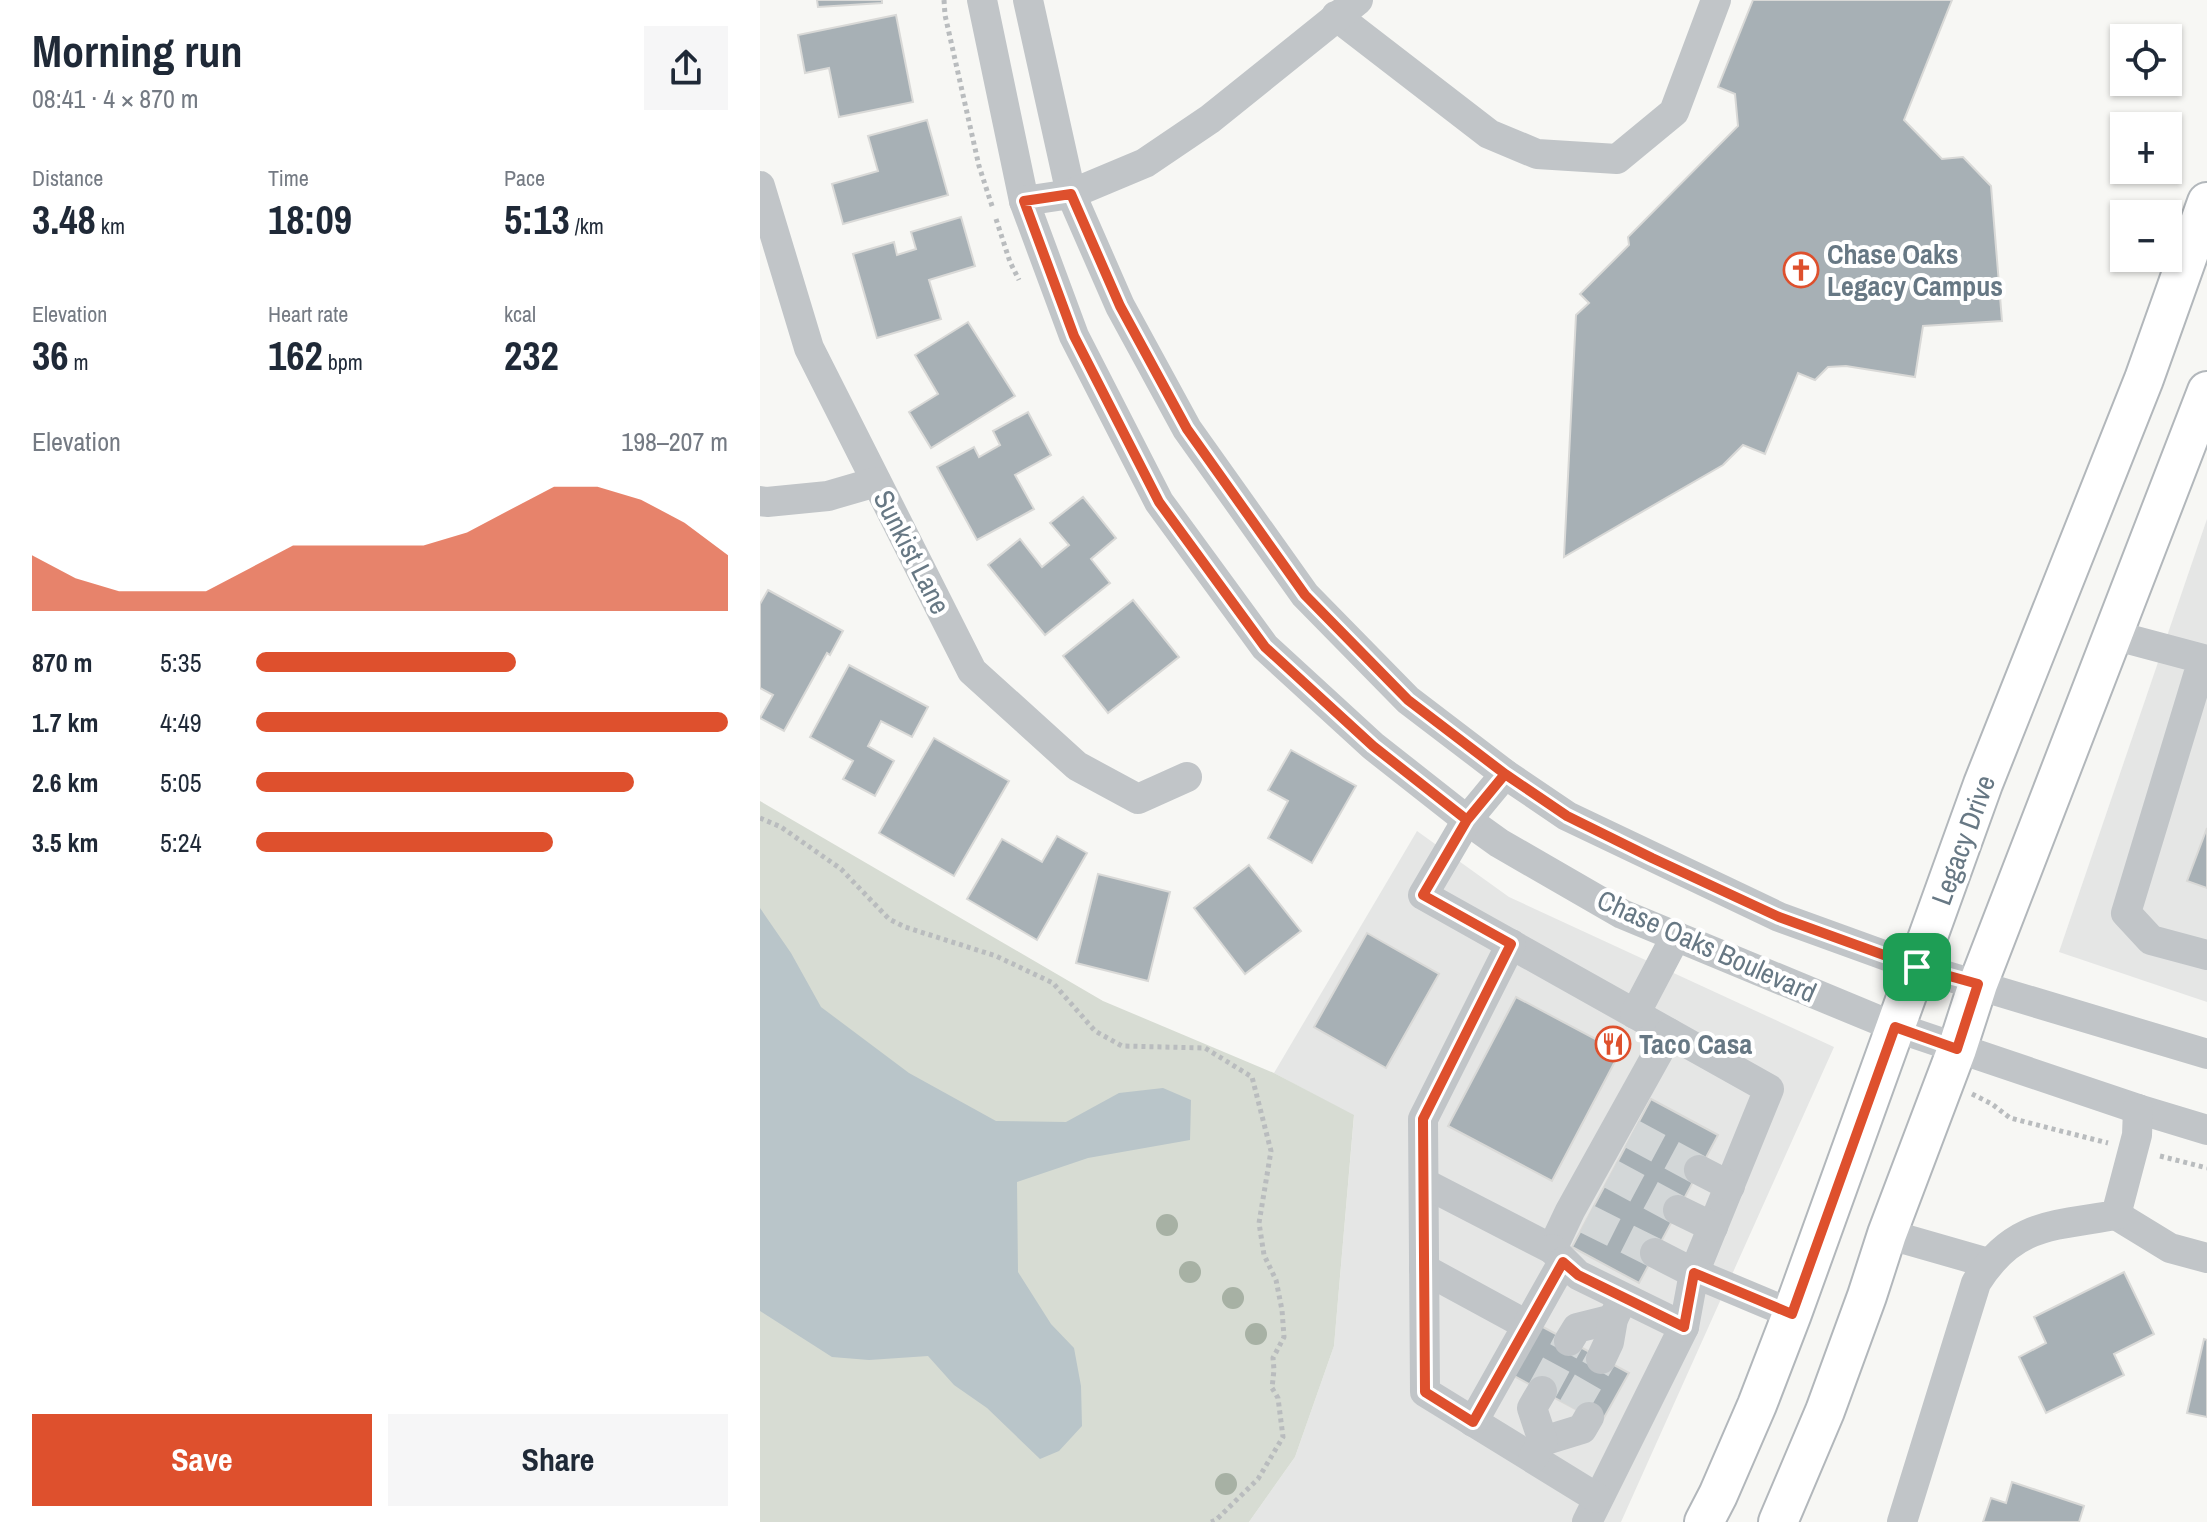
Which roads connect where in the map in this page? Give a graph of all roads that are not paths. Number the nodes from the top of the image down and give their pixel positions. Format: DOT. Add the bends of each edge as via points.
graph roads {
  1 [pos="982,0"];
  2 [pos="1028,0"];
  3 [pos="1716,0"];
  4 [pos="1347,8"];
  5 [pos="760,186"];
  6 [pos="1071,194"];
  7 [pos="1024,201"];
  8 [pos="2206,207"];
  9 [pos="2207,391"];
  10 [pos="876,482"];
  11 [pos="760,501"];
  12 [pos="2113,635"];
  13 [pos="2205,655"];
  14 [pos="1505,774"];
  15 [pos="1187,777"];
  16 [pos="1467,820"];
  17 [pos="1676,936"];
  18 [pos="1511,944"];
  19 [pos="2207,955"];
  20 [pos="1917,967"];
  21 [pos="1978,984"];
  22 [pos="1635,1014"];
  23 [pos="1895,1027"];
  24 [pos="1669,1033"];
  25 [pos="1957,1049"];
  26 [pos="2207,1054"];
  27 [pos="2138,1109"];
  28 [pos="2207,1130"];
  29 [pos="1699,1170"];
  30 [pos="1424,1183"];
  31 [pos="1730,1186"];
  32 [pos="1678,1210"];
  33 [pos="2116,1215"];
  34 [pos="1713,1227"];
  35 [pos="1887,1234"];
  36 [pos="1655,1253"];
  37 [pos="1558,1255"];
  38 [pos="2207,1258"];
  39 [pos="1988,1263"];
  40 [pos="1424,1269"];
  41 [pos="1694,1273"];
  42 [pos="1618,1308"];
  43 [pos="1792,1314"];
  44 [pos="1527,1325"];
  45 [pos="1684,1327"];
  46 [pos="1473,1422"];
  47 [pos="1538,1450"];
  48 [pos="1592,1510"];
  49 [pos="1704,1522"];
  50 [pos="1778,1522"];
  51 [pos="1902,1522"];
  1 -- 7 [label="street, Chase Oaks Boulevard"];
  2 -- 6 [label="street, Chase Oaks Boulevard"];
  3 -- 4 [label="street" via="1674,112 1617,159 1537,154 1489,134"];
  4 -- 6 [label="street" via="1184,138 1145,163"];
  5 -- 10 [label="street, Sunkist Lane" via="809,348"];
  6 -- 7 [label="street"];
  6 -- 14 [label="street, Chase Oaks Boulevard" via="1120,306 1187,429 1305,595 1408,700"];
  7 -- 16 [label="street, Chase Oaks Boulevard" via="1074,336 1159,502 1265,647 1373,746"];
  8 -- 20 [label="main road, Legacy Drive"];
  9 -- 12 [label="main road"];
  10 -- 11 [label="street" via="828,496"];
  10 -- 15 [label="street, Sunkist Lane" via="972,671 1077,766 1138,799"];
  12 -- 13 [label="street"];
  12 -- 21 [label="main road"];
  13 -- 19 [label="street" via="2126,913 2151,940"];
  14 -- 16 [label="street"];
  14 -- 20 [label="street, Chase Oaks Boulevard" via="1567,816 1666,865 1779,917"];
  16 -- 17 [label="street, Chase Oaks Boulevard" via="1622,914"];
  16 -- 18 [label="street" via="1423,895"];
  17 -- 22 [label="street"];
  17 -- 23 [label="street, Chase Oaks Boulevard"];
  18 -- 22 [label="street"];
  18 -- 30 [label="street" via="1423,1119"];
  20 -- 21 [label="street, Chase Oaks Boulevard"];
  20 -- 23 [label="main road, Legacy Drive"];
  21 -- 25 [label="main road"];
  21 -- 26 [label="street, Chase Oaks Boulevard"];
  22 -- 24 [label="street"];
  23 -- 25 [label="street, Chase Oaks Boulevard"];
  23 -- 43 [label="main road, Legacy Drive"];
  24 -- 31 [label="street" via="1769,1089"];
  24 -- 37 [label="street" via="1625,1131"];
  25 -- 27 [label="street, Chase Oaks Boulevard"];
  25 -- 35 [label="main road"];
  27 -- 28 [label="street, Chase Oaks Boulevard"];
  27 -- 33 [label="street" via="2137,1135"];
  29 -- 31 [label="street"];
  30 -- 37 [label="street"];
  30 -- 40 [label="street"];
  31 -- 34 [label="street"];
  32 -- 34 [label="street"];
  33 -- 38 [label="street" via="2170,1248"];
  33 -- 39 [label="street" via="2033,1230"];
  34 -- 41 [label="street"];
  35 -- 39 [label="street"];
  35 -- 50 [label="main road" via="1825,1411"];
  36 -- 41 [label="street"];
  37 -- 42 [label="street"];
  37 -- 44 [label="street"];
  39 -- 51 [label="street" via="1976,1283"];
  40 -- 44 [label="street"];
  40 -- 46 [label="street" via="1425,1392"];
  41 -- 43 [label="street"];
  41 -- 45 [label="street"];
  42 -- 42 [label="street" via="1577,1328 1592,1354 1622,1354"];
  42 -- 45 [label="street"];
  43 -- 49 [label="main road, Legacy Drive"];
  44 -- 46 [label="street"];
  45 -- 48 [label="street"];
  46 -- 47 [label="street"];
  47 -- 47 [label="street" via="1532,1408 1565,1403 1582,1429"];
  47 -- 48 [label="street"];
}
